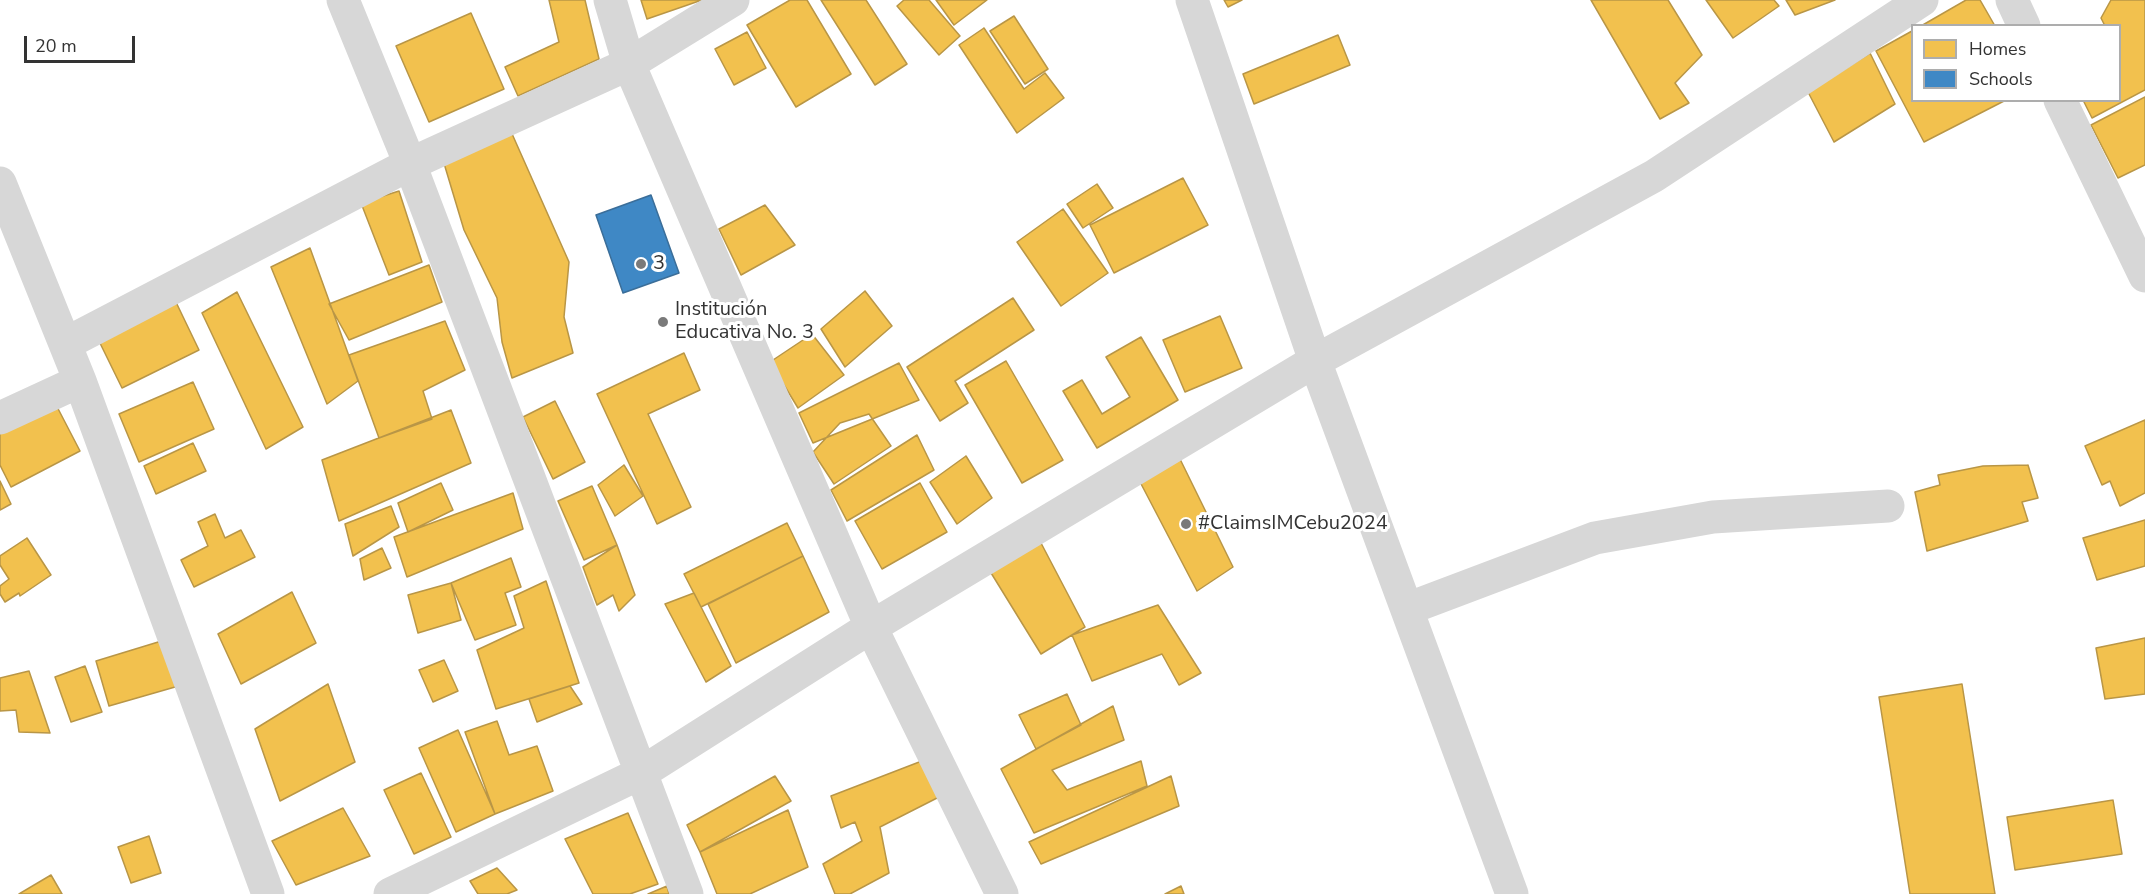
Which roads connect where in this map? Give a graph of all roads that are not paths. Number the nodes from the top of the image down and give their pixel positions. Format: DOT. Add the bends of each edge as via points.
graph roads {
  1 [pos="344,0"];
  2 [pos="610,0"];
  3 [pos="733,0"];
  4 [pos="1192,0"];
  5 [pos="1922,0"];
  6 [pos="2012,0"];
  7 [pos="2023,24"];
  8 [pos="629,64"];
  9 [pos="2061,102"];
  10 [pos="410,164"];
  11 [pos="0,183"];
  12 [pos="2145,276"];
  13 [pos="65,344"];
  14 [pos="1315,361"];
  15 [pos="80,381"];
  16 [pos="0,418"];
  17 [pos="1888,506"];
  18 [pos="1407,609"];
  19 [pos="871,627"];
  20 [pos="641,773"];
  21 [pos="268,894"];
  22 [pos="390,894"];
  23 [pos="687,894"];
  24 [pos="1002,894"];
  25 [pos="1512,894"];
  1 -- 10 [label="street"];
  2 -- 8 [label="street"];
  3 -- 8 [label="street"];
  4 -- 14 [label="street"];
  5 -- 14 [label="street" via="1654,176"];
  6 -- 7 [label="street"];
  8 -- 10 [label="street"];
  8 -- 19 [label="street"];
  9 -- 12 [label="street"];
  10 -- 13 [label="street"];
  10 -- 20 [label="street"];
  11 -- 13 [label="street"];
  13 -- 15 [label="street"];
  14 -- 18 [label="street"];
  14 -- 19 [label="street"];
  15 -- 16 [label="street"];
  15 -- 21 [label="street"];
  17 -- 18 [label="street" via="1713,517 1596,538"];
  18 -- 25 [label="street"];
  19 -- 20 [label="street"];
  19 -- 24 [label="street"];
  20 -- 22 [label="street"];
  20 -- 23 [label="street"];
}
